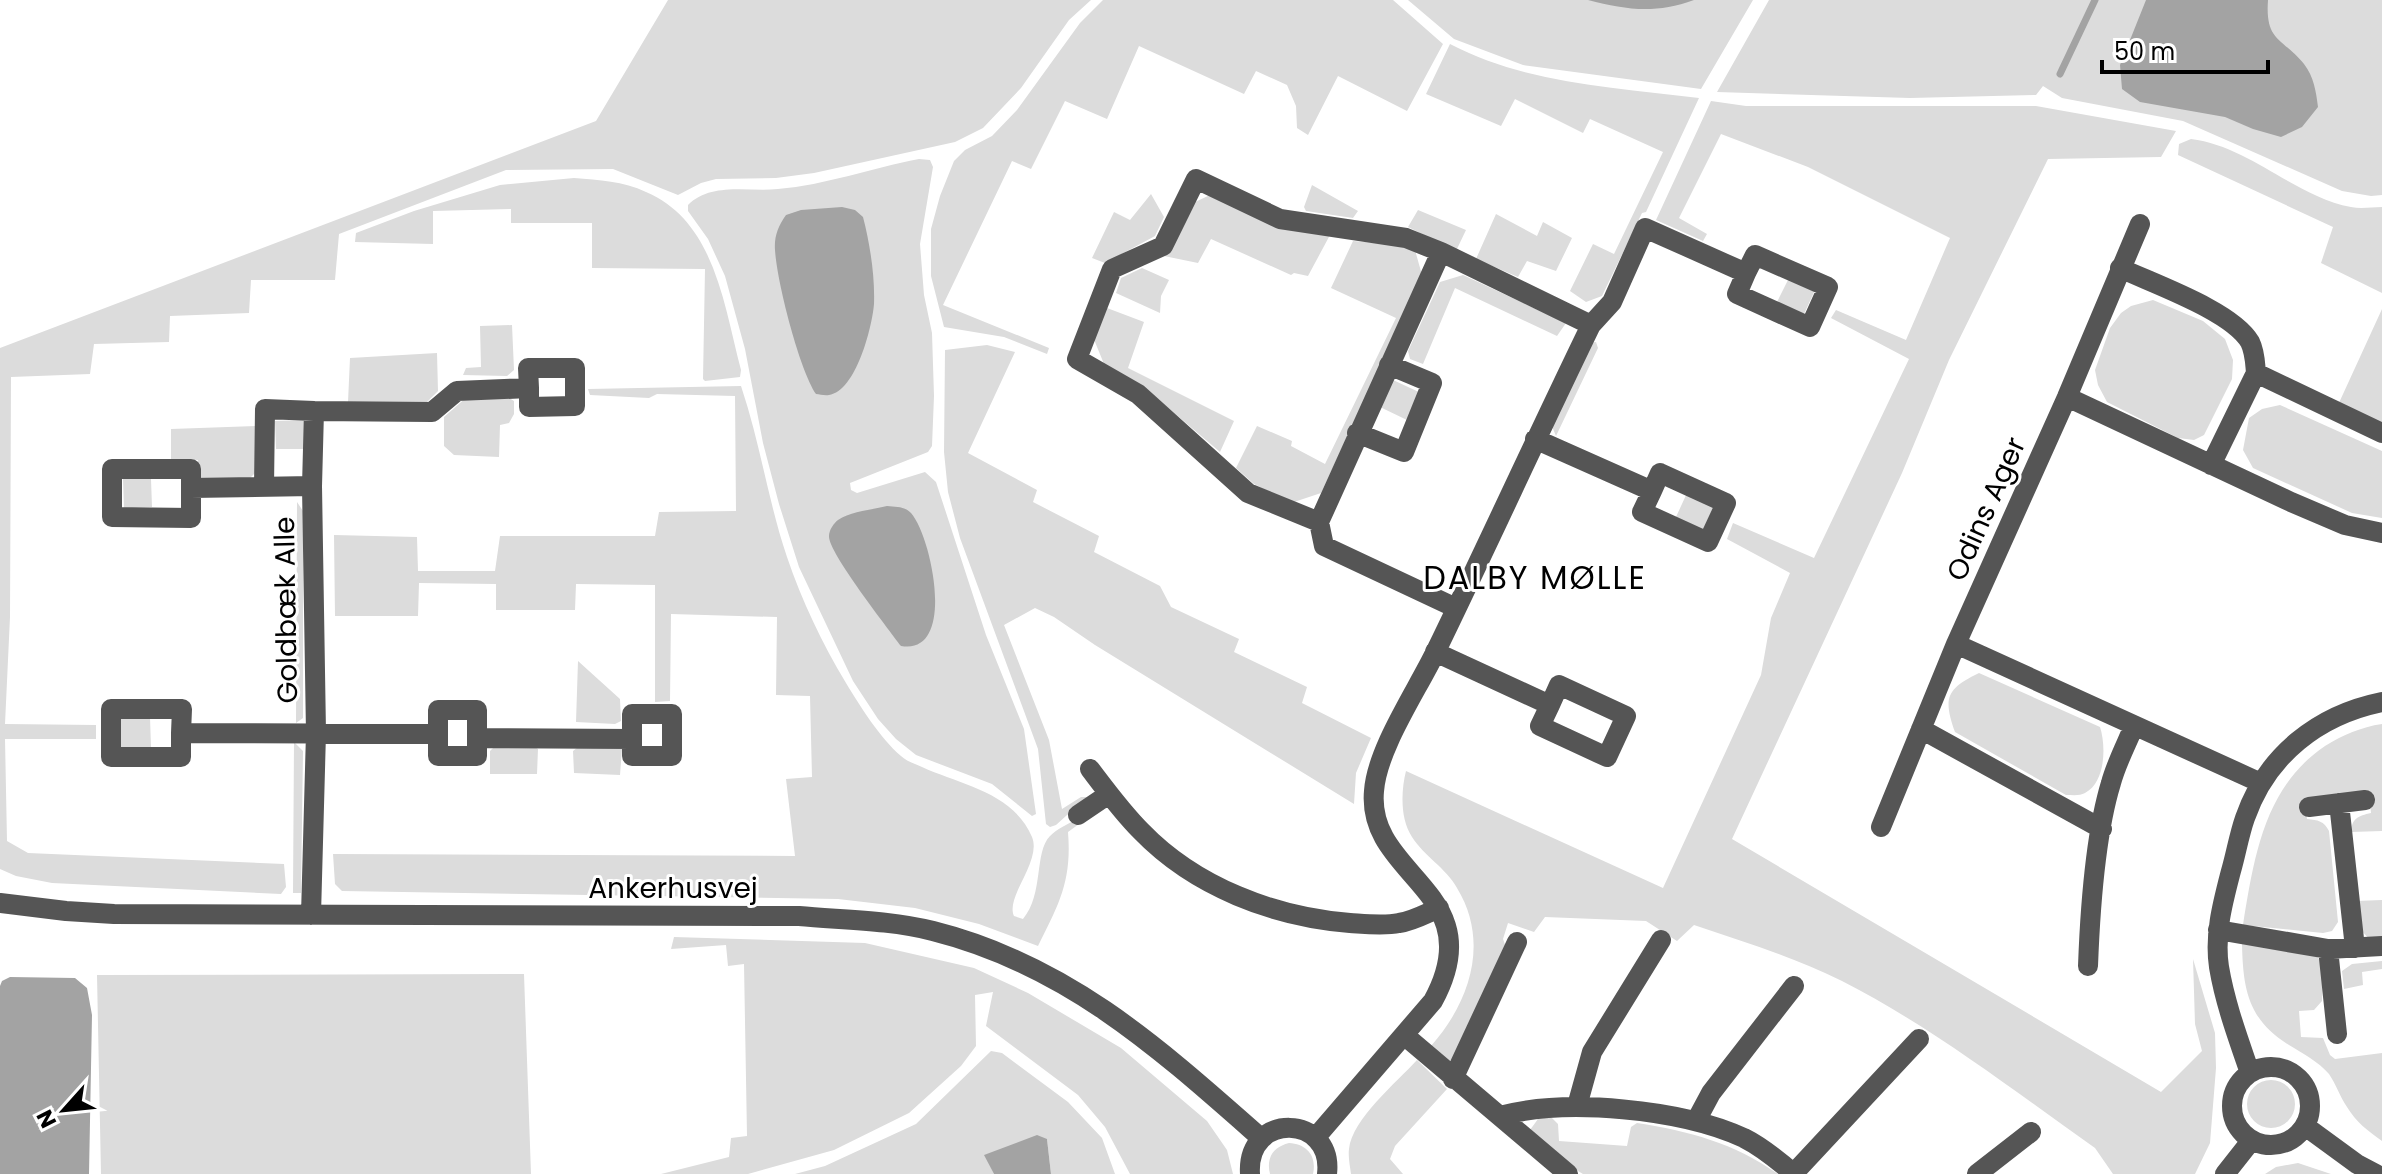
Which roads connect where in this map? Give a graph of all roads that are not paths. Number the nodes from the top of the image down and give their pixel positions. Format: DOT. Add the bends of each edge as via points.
graph roads {
  1 [pos="2140,224"];
  2 [pos="1441,252"];
  3 [pos="2120,268"];
  4 [pos="1746,273"];
  5 [pos="1591,325"];
  6 [pos="1389,365"];
  7 [pos="2256,373"];
  8 [pos="529,388"];
  9 [pos="2067,397"];
  10 [pos="314,411"];
  11 [pos="1357,433"];
  12 [pos="2382,433"];
  13 [pos="1535,439"];
  14 [pos="2211,465"];
  15 [pos="312,486"];
  16 [pos="264,487"];
  17 [pos="191,488"];
  18 [pos="1652,491"];
  19 [pos="1319,522"];
  20 [pos="2382,533"];
  21 [pos="1456,608"];
  22 [pos="1956,644"];
  23 [pos="1435,652"];
  24 [pos="2382,702"];
  25 [pos="1550,705"];
  26 [pos="2134,726"];
  27 [pos="1921,729"];
  28 [pos="181,733"];
  29 [pos="316,733"];
  30 [pos="438,734"];
  31 [pos="477,738"];
  32 [pos="632,739"];
  33 [pos="1090,769"];
  34 [pos="2261,783"];
  35 [pos="1109,794"];
  36 [pos="2365,800"];
  37 [pos="2339,803"];
  38 [pos="2309,807"];
  39 [pos="1078,815"];
  40 [pos="1881,827"];
  41 [pos="2102,829"];
  42 [pos="0,894"];
  43 [pos="10,904"];
  44 [pos="1439,908"];
  45 [pos="311,915"];
  46 [pos="2218,930"];
  47 [pos="1661,940"];
  48 [pos="1517,942"];
  49 [pos="2382,946"];
  50 [pos="2355,948"];
  51 [pos="2328,949"];
  52 [pos="2088,966"];
  53 [pos="1794,986"];
  54 [pos="2337,1034"];
  55 [pos="1404,1035"];
  56 [pos="1919,1039"];
  57 [pos="2250,1073"];
  58 [pos="1453,1079"];
  59 [pos="1577,1106"];
  60 [pos="1500,1116"];
  61 [pos="1696,1121"];
  62 [pos="2305,1126"];
  63 [pos="2031,1132"];
  64 [pos="1316,1137"];
  65 [pos="1261,1138"];
  66 [pos="2251,1141"];
  67 [pos="1250,1174"];
  68 [pos="1327,1174"];
  69 [pos="1568,1174"];
  70 [pos="1794,1174"];
  71 [pos="1977,1174"];
  72 [pos="2225,1174"];
  73 [pos="2376,1174"];
  1 -- 3 [label="street, Odins Ager"];
  2 -- 5 [label="street"];
  2 -- 6 [label="street"];
  2 -- 19 [label="street" via="1406,238 1280,219 1196,179 1163,246 1112,269 1077,359 1138,394 1248,493"];
  3 -- 7 [label="street" via="2238,326 2250,341"];
  3 -- 9 [label="street, Odins Ager"];
  4 -- 5 [label="street" via="1645,228 1612,302"];
  5 -- 13 [label="street"];
  6 -- 11 [label="street"];
  6 -- 11 [label="street" via="1432,383 1404,452"];
  7 -- 12 [label="street"];
  7 -- 14 [label="street"];
  8 -- 10 [label="street, Goldbæk Alle" via="457,391 432,412"];
  9 -- 14 [label="street"];
  9 -- 22 [label="street, Odins Ager"];
  10 -- 15 [label="street, Goldbæk Alle"];
  10 -- 16 [label="street, Goldbæk Alle" via="265,409"];
  11 -- 19 [label="street"];
  13 -- 18 [label="street"];
  13 -- 21 [label="street"];
  14 -- 20 [label="street" via="2345,525"];
  15 -- 16 [label="street, Goldbæk Alle"];
  15 -- 29 [label="street, Goldbæk Alle"];
  16 -- 17 [label="street, Goldbæk Alle"];
  17 -- 17 [label="street" via="191,469 112,469 112,517 191,518"];
  19 -- 21 [label="street" via="1324,546"];
  21 -- 23 [label="street"];
  22 -- 26 [label="street"];
  22 -- 27 [label="street, Odins Ager"];
  23 -- 25 [label="street"];
  23 -- 44 [label="street" via="1377,767 1373,794 1384,840"];
  24 -- 34 [label="street" via="2329,718 2302,736"];
  26 -- 34 [label="street"];
  26 -- 41 [label="street" via="2110,784"];
  27 -- 40 [label="street, Odins Ager"];
  27 -- 41 [label="street"];
  28 -- 29 [label="street, Goldbæk Alle"];
  29 -- 30 [label="street, Goldbæk Alle"];
  29 -- 45 [label="street, Goldbæk Alle"];
  30 -- 31 [label="street" via="438,756 477,756"];
  30 -- 31 [label="street" via="438,710 477,710"];
  31 -- 32 [label="street"];
  33 -- 35 [label="street"];
  34 -- 46 [label="street" via="2245,818"];
  35 -- 39 [label="street"];
  35 -- 44 [label="street" via="1142,833 1179,863 1224,891 1263,906 1315,920 1369,925 1401,923"];
  36 -- 37 [label="street"];
  37 -- 38 [label="street"];
  37 -- 50 [label="street"];
  41 -- 52 [label="street"];
  42 -- 43 [label="street, Ankerhusvej"];
  43 -- 45 [label="street, Ankerhusvej" via="114,914"];
  44 -- 55 [label="street" via="1449,951 1444,982"];
  45 -- 65 [label="street, Ankerhusvej" via="799,916 933,931 1047,973 1104,1008"];
  46 -- 51 [label="street"];
  46 -- 57 [label="street" via="2219,966"];
  47 -- 59 [label="street" via="1592,1052"];
  48 -- 58 [label="street"];
  49 -- 50 [label="street"];
  50 -- 51 [label="street"];
  51 -- 54 [label="street"];
  53 -- 61 [label="street" via="1711,1093"];
  55 -- 58 [label="street"];
  55 -- 64 [label="street"];
  56 -- 70 [label="street"];
  57 -- 62 [label="street" via="2275,1067 2298,1078 2310,1101"];
  57 -- 66 [label="street" via="2235,1090 2231,1113"];
  58 -- 60 [label="street"];
  59 -- 60 [label="street"];
  59 -- 61 [label="street"];
  60 -- 69 [label="street"];
  61 -- 70 [label="street" via="1744,1138"];
  62 -- 66 [label="street" via="2275,1146"];
  62 -- 73 [label="street"];
  63 -- 71 [label="street"];
  64 -- 65 [label="street" via="1289,1127"];
  64 -- 68 [label="street" via="1324,1149"];
  65 -- 67 [label="street" via="1249,1160"];
  66 -- 72 [label="street"];
}
